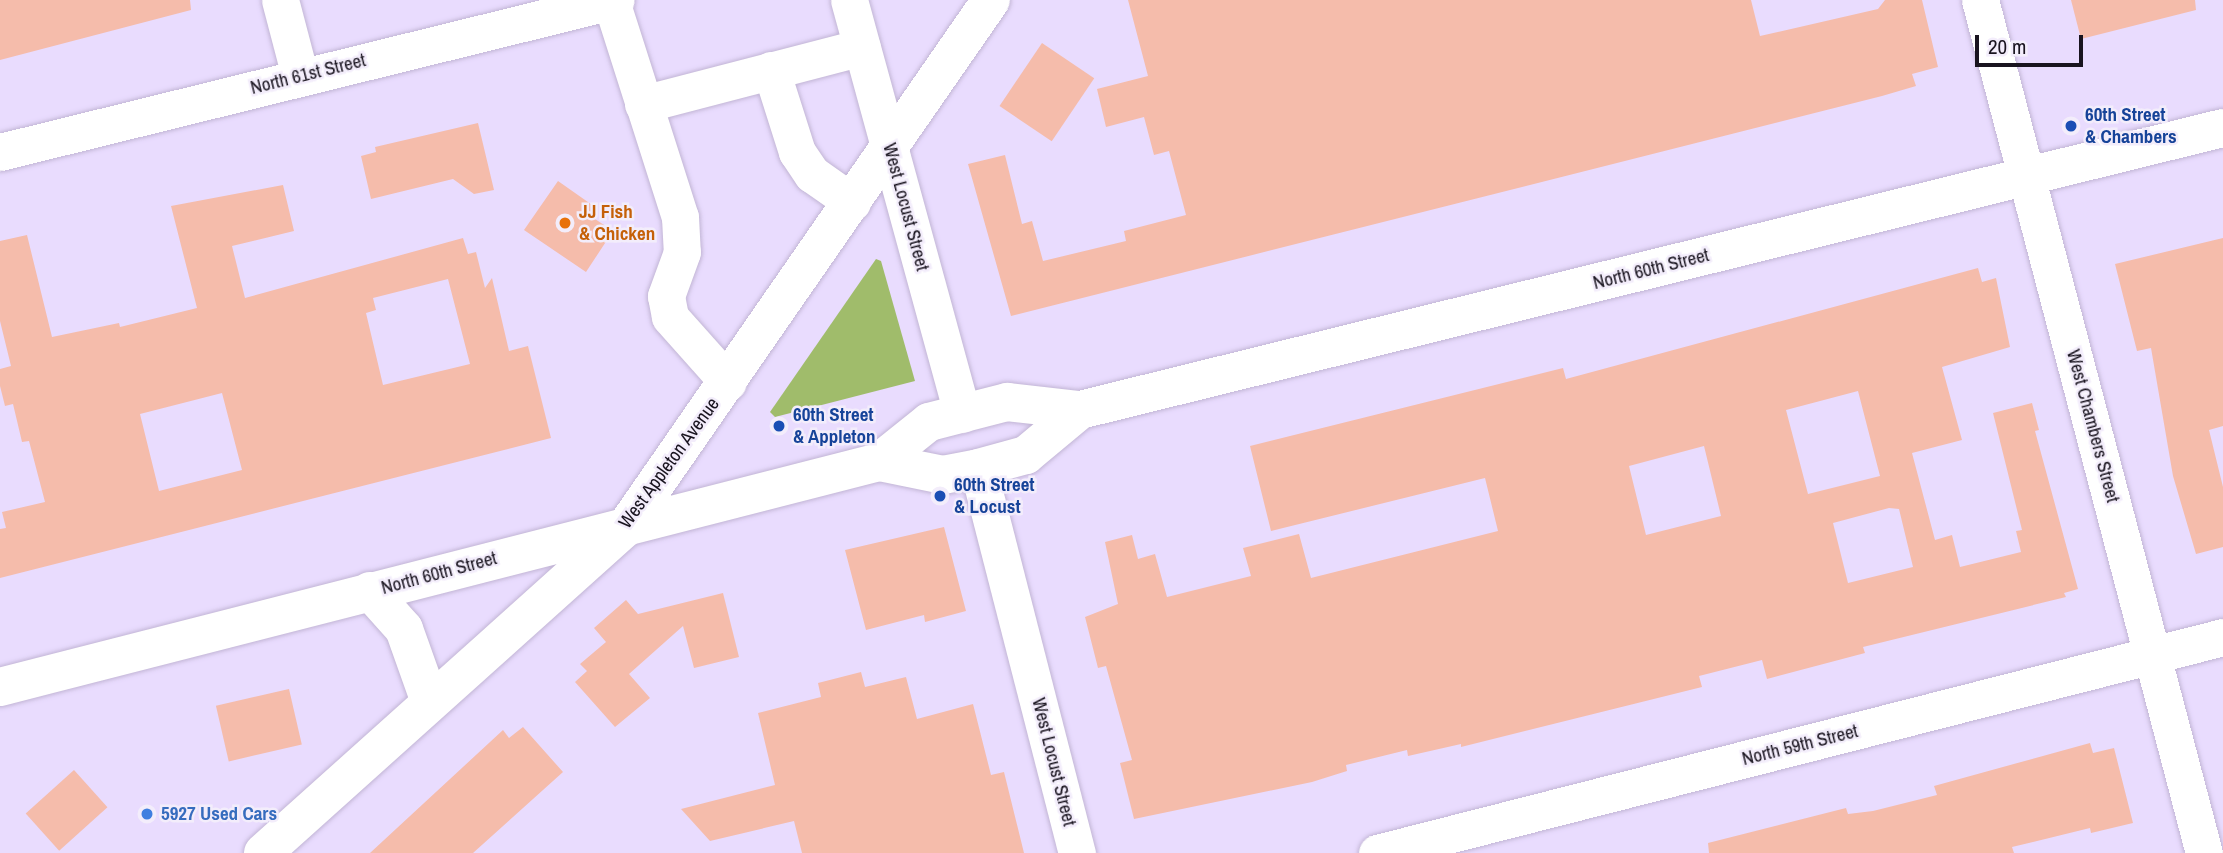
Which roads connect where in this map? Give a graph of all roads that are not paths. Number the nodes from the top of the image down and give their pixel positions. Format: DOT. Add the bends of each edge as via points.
graph roads {
  1 [pos="280,0"];
  2 [pos="849,0"];
  3 [pos="991,0"];
  4 [pos="1980,0"];
  5 [pos="595,3"];
  6 [pos="862,47"];
  7 [pos="771,70"];
  8 [pos="300,76"];
  9 [pos="643,104"];
  10 [pos="2223,128"];
  11 [pos="888,143"];
  12 [pos="0,152"];
  13 [pos="2027,175"];
  14 [pos="852,202"];
  15 [pos="728,382"];
  16 [pos="1080,410"];
  17 [pos="962,414"];
  18 [pos="879,462"];
  19 [pos="978,468"];
  20 [pos="625,528"];
  21 [pos="370,591"];
  22 [pos="2223,638"];
  23 [pos="2154,654"];
  24 [pos="0,687"];
  25 [pos="430,702"];
  26 [pos="263,853"];
  27 [pos="1077,853"];
  28 [pos="1377,853"];
  29 [pos="2204,853"];
  1 -- 8 [label="street"];
  2 -- 6 [label="street, West Locust Street"];
  3 -- 11 [label="main road, West Appleton Avenue"];
  4 -- 13 [label="street, West Chambers Street"];
  5 -- 8 [label="street, North 61st Street"];
  5 -- 9 [label="street"];
  6 -- 7 [label="street"];
  6 -- 11 [label="street, West Locust Street"];
  7 -- 9 [label="street"];
  7 -- 14 [label="street" via="797,152 812,174"];
  8 -- 12 [label="street, North 61st Street"];
  9 -- 15 [label="street" via="680,217 682,252 666,296 670,317"];
  10 -- 13 [label="main road, North 60th Street"];
  11 -- 14 [label="main road, West Appleton Avenue"];
  11 -- 17 [label="street, West Locust Street"];
  13 -- 16 [label="main road, North 60th Street"];
  13 -- 23 [label="street, West Chambers Street"];
  14 -- 15 [label="main road, West Appleton Avenue"];
  15 -- 20 [label="main road, West Appleton Avenue"];
  16 -- 17 [label="main road, North 60th Street" via="1007,402"];
  16 -- 19 [label="main road, North 60th Street" via="1026,455"];
  17 -- 18 [label="main road, North 60th Street" via="929,422"];
  18 -- 19 [label="main road, North 60th Street" via="943,475"];
  18 -- 20 [label="main road, North 60th Street"];
  19 -- 27 [label="street, West Locust Street"];
  20 -- 21 [label="main road, North 60th Street"];
  20 -- 25 [label="main road, West Appleton Avenue"];
  21 -- 24 [label="main road, North 60th Street"];
  21 -- 25 [label="main road" via="404,629"];
  22 -- 23 [label="street, North 59th Street"];
  23 -- 28 [label="street, North 59th Street"];
  23 -- 29 [label="street, West Chambers Street"];
  25 -- 26 [label="main road, West Appleton Avenue"];
}
